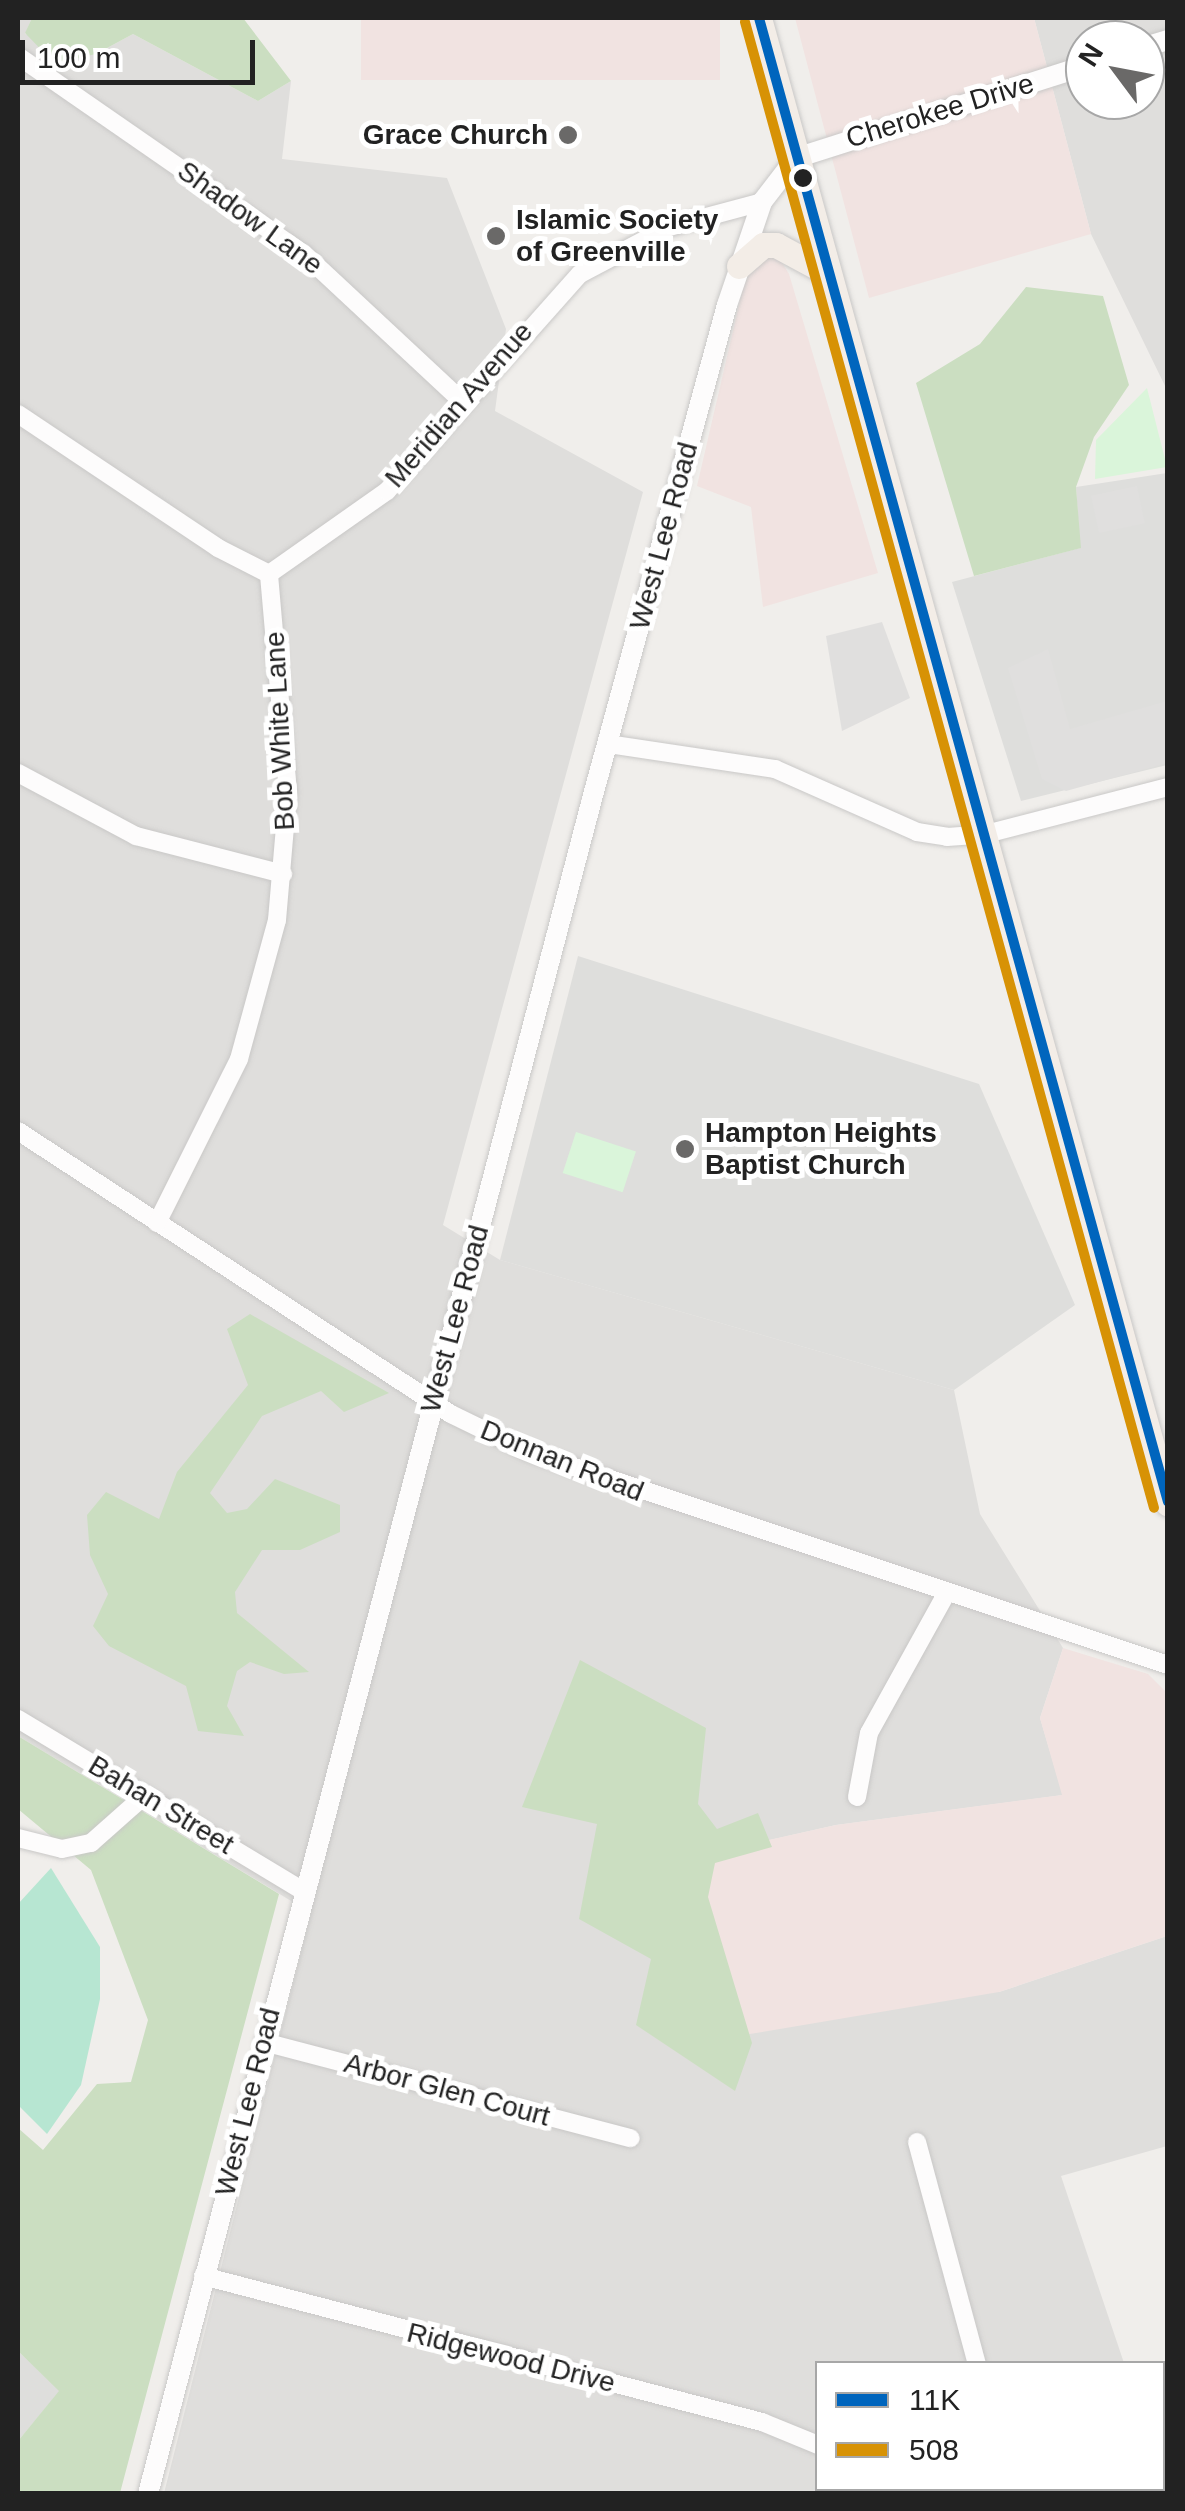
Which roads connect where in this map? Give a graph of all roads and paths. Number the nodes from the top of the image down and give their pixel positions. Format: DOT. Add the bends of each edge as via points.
graph roads {
  1 [pos="758,18"];
  2 [pos="18,56"];
  3 [pos="1065,72"];
  4 [pos="796,158"];
  5 [pos="762,202"];
  6 [pos="739,266"];
  7 [pos="828,273"];
  8 [pos="464,403"];
  9 [pos="18,414"];
  10 [pos="269,574"];
  11 [pos="608,744"];
  12 [pos="18,773"];
  13 [pos="1168,787"];
  14 [pos="976,835"];
  15 [pos="283,874"];
  16 [pos="18,1131"];
  17 [pos="157,1222"];
  18 [pos="434,1403"];
  19 [pos="1168,1504"];
  20 [pos="947,1592"];
  21 [pos="1168,1664"];
  22 [pos="18,1719"];
  23 [pos="145,1795"];
  24 [pos="858,1797"];
  25 [pos="18,1838"];
  26 [pos="305,1892"];
  27 [pos="264,2042"];
  28 [pos="631,2138"];
  29 [pos="917,2142"];
  30 [pos="203,2276"];
  31 [pos="976,2361"];
  32 [pos="815,2443"];
  33 [pos="148,2494"];
  1 -- 4 [label="main road"];
  2 -- 8 [label="street, Shadow Lane" via="303,253"];
  3 -- 4 [label="street, Cherokee Drive"];
  4 -- 5 [label="street, West Lee Road"];
  4 -- 7 [label="main road"];
  5 -- 6 [label="street, West Lee Road"];
  5 -- 8 [label="street, Meridian Avenue" via="669,227 580,274"];
  6 -- 7 [label="main road" via="763,245 776,245"];
  6 -- 11 [label="street, West Lee Road"];
  7 -- 14 [label="main road"];
  8 -- 10 [label="street, Meridian Avenue" via="386,491"];
  9 -- 10 [label="street" via="218,548"];
  10 -- 15 [label="street, Bob White Lane" via="287,776"];
  11 -- 14 [label="street" via="775,769 917,832"];
  11 -- 18 [label="street, West Lee Road"];
  12 -- 15 [label="street" via="136,836"];
  13 -- 14 [label="street"];
  14 -- 19 [label="main road"];
  15 -- 17 [label="street, Bob White Lane" via="267,968 239,1058"];
  16 -- 17 [label="street, Donnan Road"];
  17 -- 18 [label="street, Donnan Road"];
  18 -- 20 [label="street, Donnan Road" via="574,1470"];
  18 -- 26 [label="street, West Lee Road"];
  20 -- 21 [label="street, Donnan Road"];
  20 -- 24 [label="street" via="870,1733"];
  22 -- 23 [label="street, Bahan Street"];
  23 -- 25 [label="street" via="90,1843 62,1849"];
  23 -- 26 [label="street, Bahan Street"];
  26 -- 27 [label="street, West Lee Road"];
  27 -- 28 [label="street, Arbor Glen Court"];
  27 -- 30 [label="street, West Lee Road"];
  29 -- 31 [label="street"];
  30 -- 32 [label="street, Ridgewood Drive" via="762,2422"];
  30 -- 33 [label="street, West Lee Road"];
}
